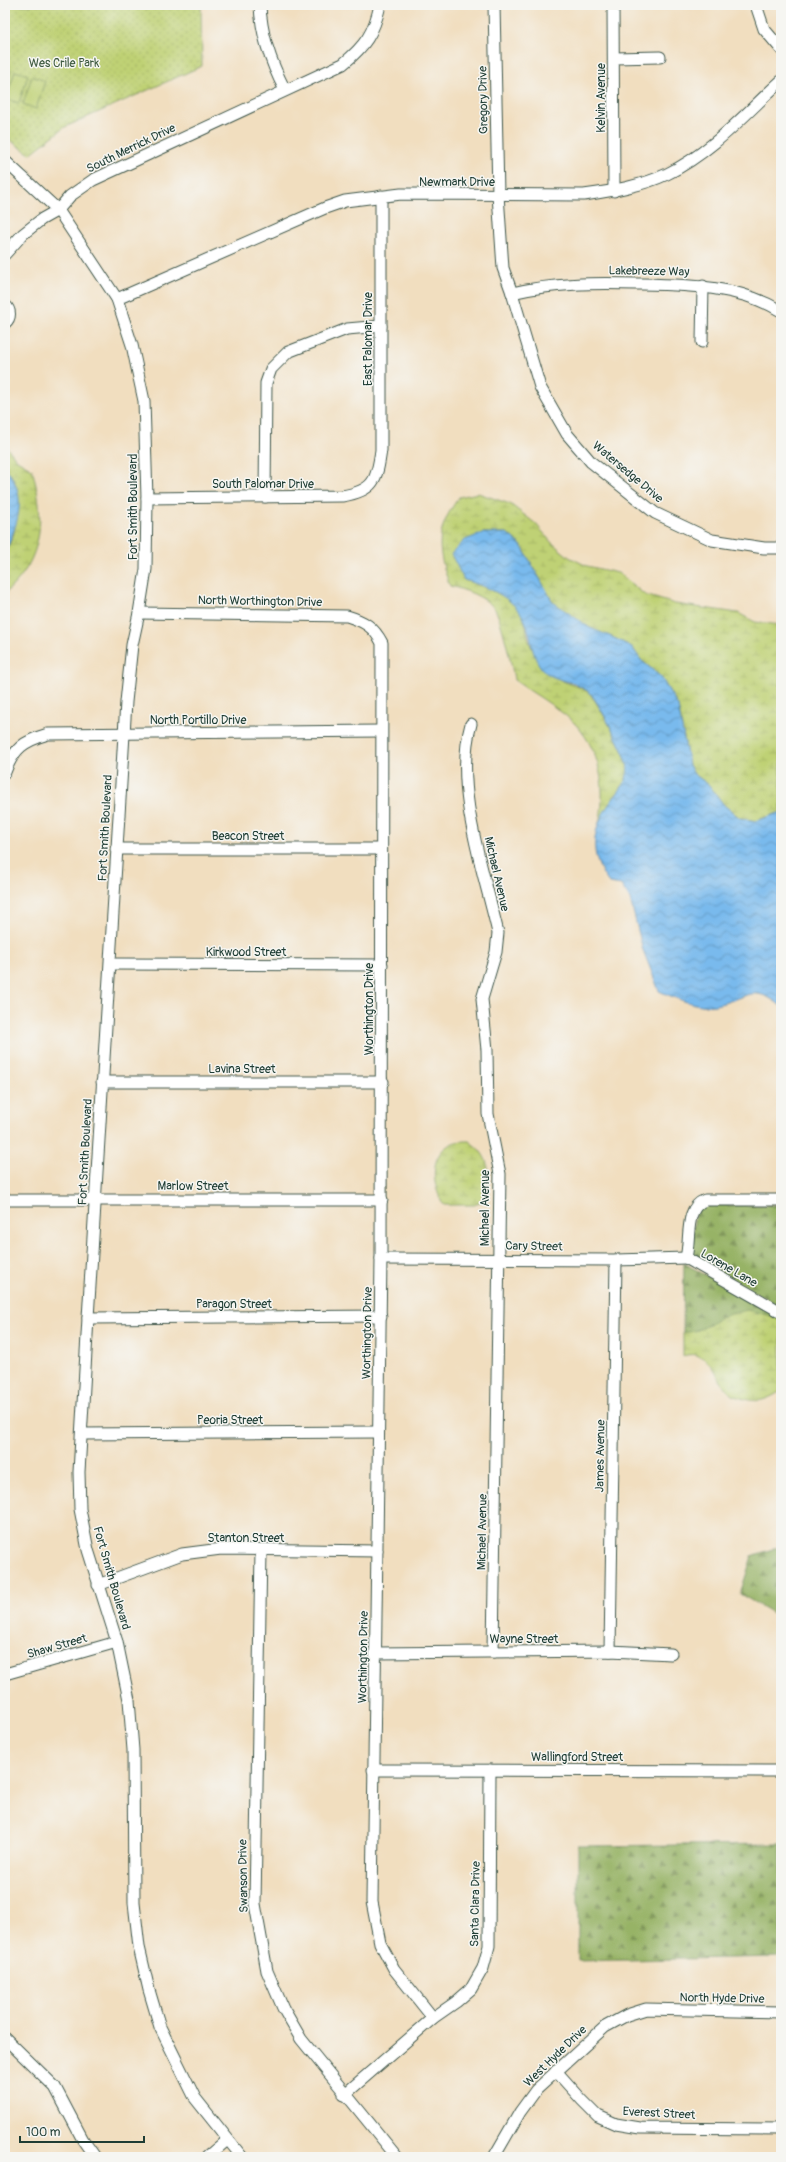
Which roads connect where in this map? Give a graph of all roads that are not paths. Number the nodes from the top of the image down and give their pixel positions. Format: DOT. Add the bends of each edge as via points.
graph roads {
  1 [pos="260,5"];
  2 [pos="380,5"];
  3 [pos="494,5"];
  4 [pos="613,5"];
  5 [pos="756,5"];
  6 [pos="781,50"];
  7 [pos="660,57"];
  8 [pos="614,58"];
  9 [pos="781,81"];
  10 [pos="286,90"];
  11 [pos="5,161"];
  12 [pos="614,191"];
  13 [pos="498,195"];
  14 [pos="381,196"];
  15 [pos="58,210"];
  16 [pos="5,254"];
  17 [pos="702,286"];
  18 [pos="512,293"];
  19 [pos="117,299"];
  20 [pos="5,305"];
  21 [pos="781,311"];
  22 [pos="5,323"];
  23 [pos="381,326"];
  24 [pos="702,342"];
  25 [pos="374,481"];
  26 [pos="265,497"];
  27 [pos="147,498"];
  28 [pos="781,548"];
  29 [pos="140,613"];
  30 [pos="376,632"];
  31 [pos="471,724"];
  32 [pos="381,731"];
  33 [pos="124,733"];
  34 [pos="5,772"];
  35 [pos="116,849"];
  36 [pos="381,849"];
  37 [pos="111,964"];
  38 [pos="382,965"];
  39 [pos="102,1082"];
  40 [pos="383,1082"];
  41 [pos="96,1199"];
  42 [pos="5,1200"];
  43 [pos="382,1200"];
  44 [pos="781,1200"];
  45 [pos="686,1258"];
  46 [pos="381,1259"];
  47 [pos="498,1259"];
  48 [pos="616,1260"];
  49 [pos="781,1312"];
  50 [pos="380,1316"];
  51 [pos="88,1318"];
  52 [pos="378,1432"];
  53 [pos="82,1434"];
  54 [pos="261,1551"];
  55 [pos="377,1551"];
  56 [pos="98,1585"];
  57 [pos="117,1642"];
  58 [pos="610,1651"];
  59 [pos="493,1652"];
  60 [pos="376,1653"];
  61 [pos="671,1654"];
  62 [pos="5,1674"];
  63 [pos="373,1770"];
  64 [pos="490,1770"];
  65 [pos="781,1771"];
  66 [pos="662,2010"];
  67 [pos="781,2012"];
  68 [pos="433,2018"];
  69 [pos="5,2038"];
  70 [pos="556,2071"];
  71 [pos="344,2095"];
  72 [pos="781,2129"];
  73 [pos="227,2140"];
  74 [pos="95,2157"];
  75 [pos="207,2157"];
  76 [pos="242,2157"];
  77 [pos="397,2157"];
  78 [pos="494,2157"];
  1 -- 10 [label="street" via="271,62"];
  2 -- 10 [label="street, South Merrick Drive" via="376,24 357,53 342,64"];
  3 -- 13 [label="street, Gregory Drive"];
  4 -- 8 [label="street, Kelvin Avenue"];
  5 -- 6 [label="street" via="764,29"];
  7 -- 8 [label="street"];
  8 -- 12 [label="street, Kelvin Avenue"];
  9 -- 12 [label="street, Newmark Drive" via="711,146 688,162 666,174"];
  10 -- 15 [label="street, South Merrick Drive" via="93,180 70,196"];
  11 -- 15 [label="street, Fort Smith Boulevard"];
  12 -- 13 [label="street, Newmark Drive" via="584,195"];
  13 -- 14 [label="street, Newmark Drive"];
  13 -- 18 [label="street, Watersedge Drive" via="503,268"];
  14 -- 19 [label="street, Newmark Drive" via="345,201 325,208"];
  14 -- 23 [label="street, East Palomar Drive"];
  15 -- 16 [label="street, South Merrick Drive" via="23,234"];
  15 -- 19 [label="street, Fort Smith Boulevard"];
  17 -- 18 [label="street, Lakebreeze Way" via="576,283"];
  17 -- 21 [label="street, Lakebreeze Way" via="764,301"];
  17 -- 24 [label="street"];
  18 -- 28 [label="street, Watersedge Drive" via="540,387 567,434 591,462 655,513 712,540"];
  19 -- 27 [label="street, Fort Smith Boulevard" via="132,345 144,401"];
  20 -- 22 [label="street" via="10,313"];
  23 -- 25 [label="street, East Palomar Drive" via="381,450"];
  23 -- 26 [label="street" via="347,329 295,349 288,352 272,369 266,383"];
  25 -- 26 [label="street, South Palomar Drive" via="366,490 342,496"];
  26 -- 27 [label="street, South Palomar Drive"];
  27 -- 29 [label="street, Fort Smith Boulevard" via="146,569"];
  29 -- 30 [label="street, North Worthington Drive" via="347,616 362,620"];
  29 -- 33 [label="street, Fort Smith Boulevard" via="132,645"];
  30 -- 32 [label="street, Worthington Drive" via="382,643"];
  31 -- 47 [label="street, Michael Avenue" via="467,737 466,791 498,933 496,952 482,999 487,1050 488,1114 500,1174"];
  32 -- 33 [label="street, North Portillo Drive"];
  32 -- 36 [label="street, Worthington Drive"];
  33 -- 34 [label="street, North Portillo Drive" via="48,734 32,739 18,748"];
  33 -- 35 [label="street, Fort Smith Boulevard"];
  35 -- 36 [label="street, Beacon Street"];
  35 -- 37 [label="street, Fort Smith Boulevard"];
  36 -- 38 [label="street, Worthington Drive"];
  37 -- 38 [label="street, Kirkwood Street"];
  37 -- 39 [label="street, Fort Smith Boulevard"];
  38 -- 40 [label="street, Worthington Drive"];
  39 -- 40 [label="street, Lavina Street"];
  39 -- 41 [label="street, Fort Smith Boulevard"];
  40 -- 43 [label="street, Worthington Drive"];
  41 -- 42 [label="street, Marlow Street"];
  41 -- 43 [label="street, Marlow Street"];
  41 -- 51 [label="street, Fort Smith Boulevard"];
  43 -- 46 [label="street, Worthington Drive"];
  44 -- 45 [label="street" via="699,1202 690,1216"];
  45 -- 48 [label="street, Cary Street"];
  45 -- 49 [label="street, Lorene Lane"];
  46 -- 47 [label="street, Cary Street"];
  46 -- 50 [label="street, Worthington Drive"];
  47 -- 48 [label="street, Cary Street"];
  47 -- 59 [label="street, Michael Avenue"];
  48 -- 58 [label="street, James Avenue"];
  50 -- 51 [label="street, Paragon Street"];
  50 -- 52 [label="street, Worthington Drive"];
  51 -- 53 [label="street, Fort Smith Boulevard"];
  52 -- 53 [label="street, Peoria Street"];
  52 -- 55 [label="street, Worthington Drive"];
  53 -- 56 [label="street, Fort Smith Boulevard" via="80,1509"];
  54 -- 55 [label="street, Stanton Street"];
  54 -- 56 [label="street, Stanton Street" via="221,1549 182,1554"];
  54 -- 71 [label="street, Swanson Drive" via="255,1904 260,1940 267,1971 283,2008 301,2039"];
  55 -- 60 [label="street, Worthington Drive"];
  56 -- 57 [label="street, Fort Smith Boulevard"];
  57 -- 62 [label="street, Shaw Street"];
  57 -- 73 [label="street, Fort Smith Boulevard" via="130,1700 134,1750 134,1903 144,1969 160,2028 195,2098"];
  58 -- 59 [label="street, Wayne Street"];
  58 -- 61 [label="street, Wayne Street"];
  59 -- 60 [label="street, Wayne Street"];
  60 -- 63 [label="street, Worthington Drive"];
  63 -- 64 [label="street, Wallingford Street"];
  63 -- 68 [label="street, Worthington Drive" via="372,1902 380,1943 394,1969"];
  64 -- 65 [label="street, Wallingford Street"];
  64 -- 68 [label="street, Santa Clara Drive" via="489,1946 483,1968 471,1988"];
  66 -- 67 [label="street, North Hyde Drive"];
  66 -- 70 [label="street, West Hyde Drive" via="646,2009 626,2015 605,2027"];
  68 -- 71 [label="street, Santa Clara Drive"];
  69 -- 74 [label="street" via="54,2087"];
  70 -- 72 [label="street, Everest Street" via="598,2116 616,2124 640,2128"];
  70 -- 78 [label="street, West Hyde Drive" via="536,2090 520,2112"];
  71 -- 77 [label="street, Swanson Drive"];
  73 -- 75 [label="street"];
  73 -- 76 [label="street, Fort Smith Boulevard"];
}
